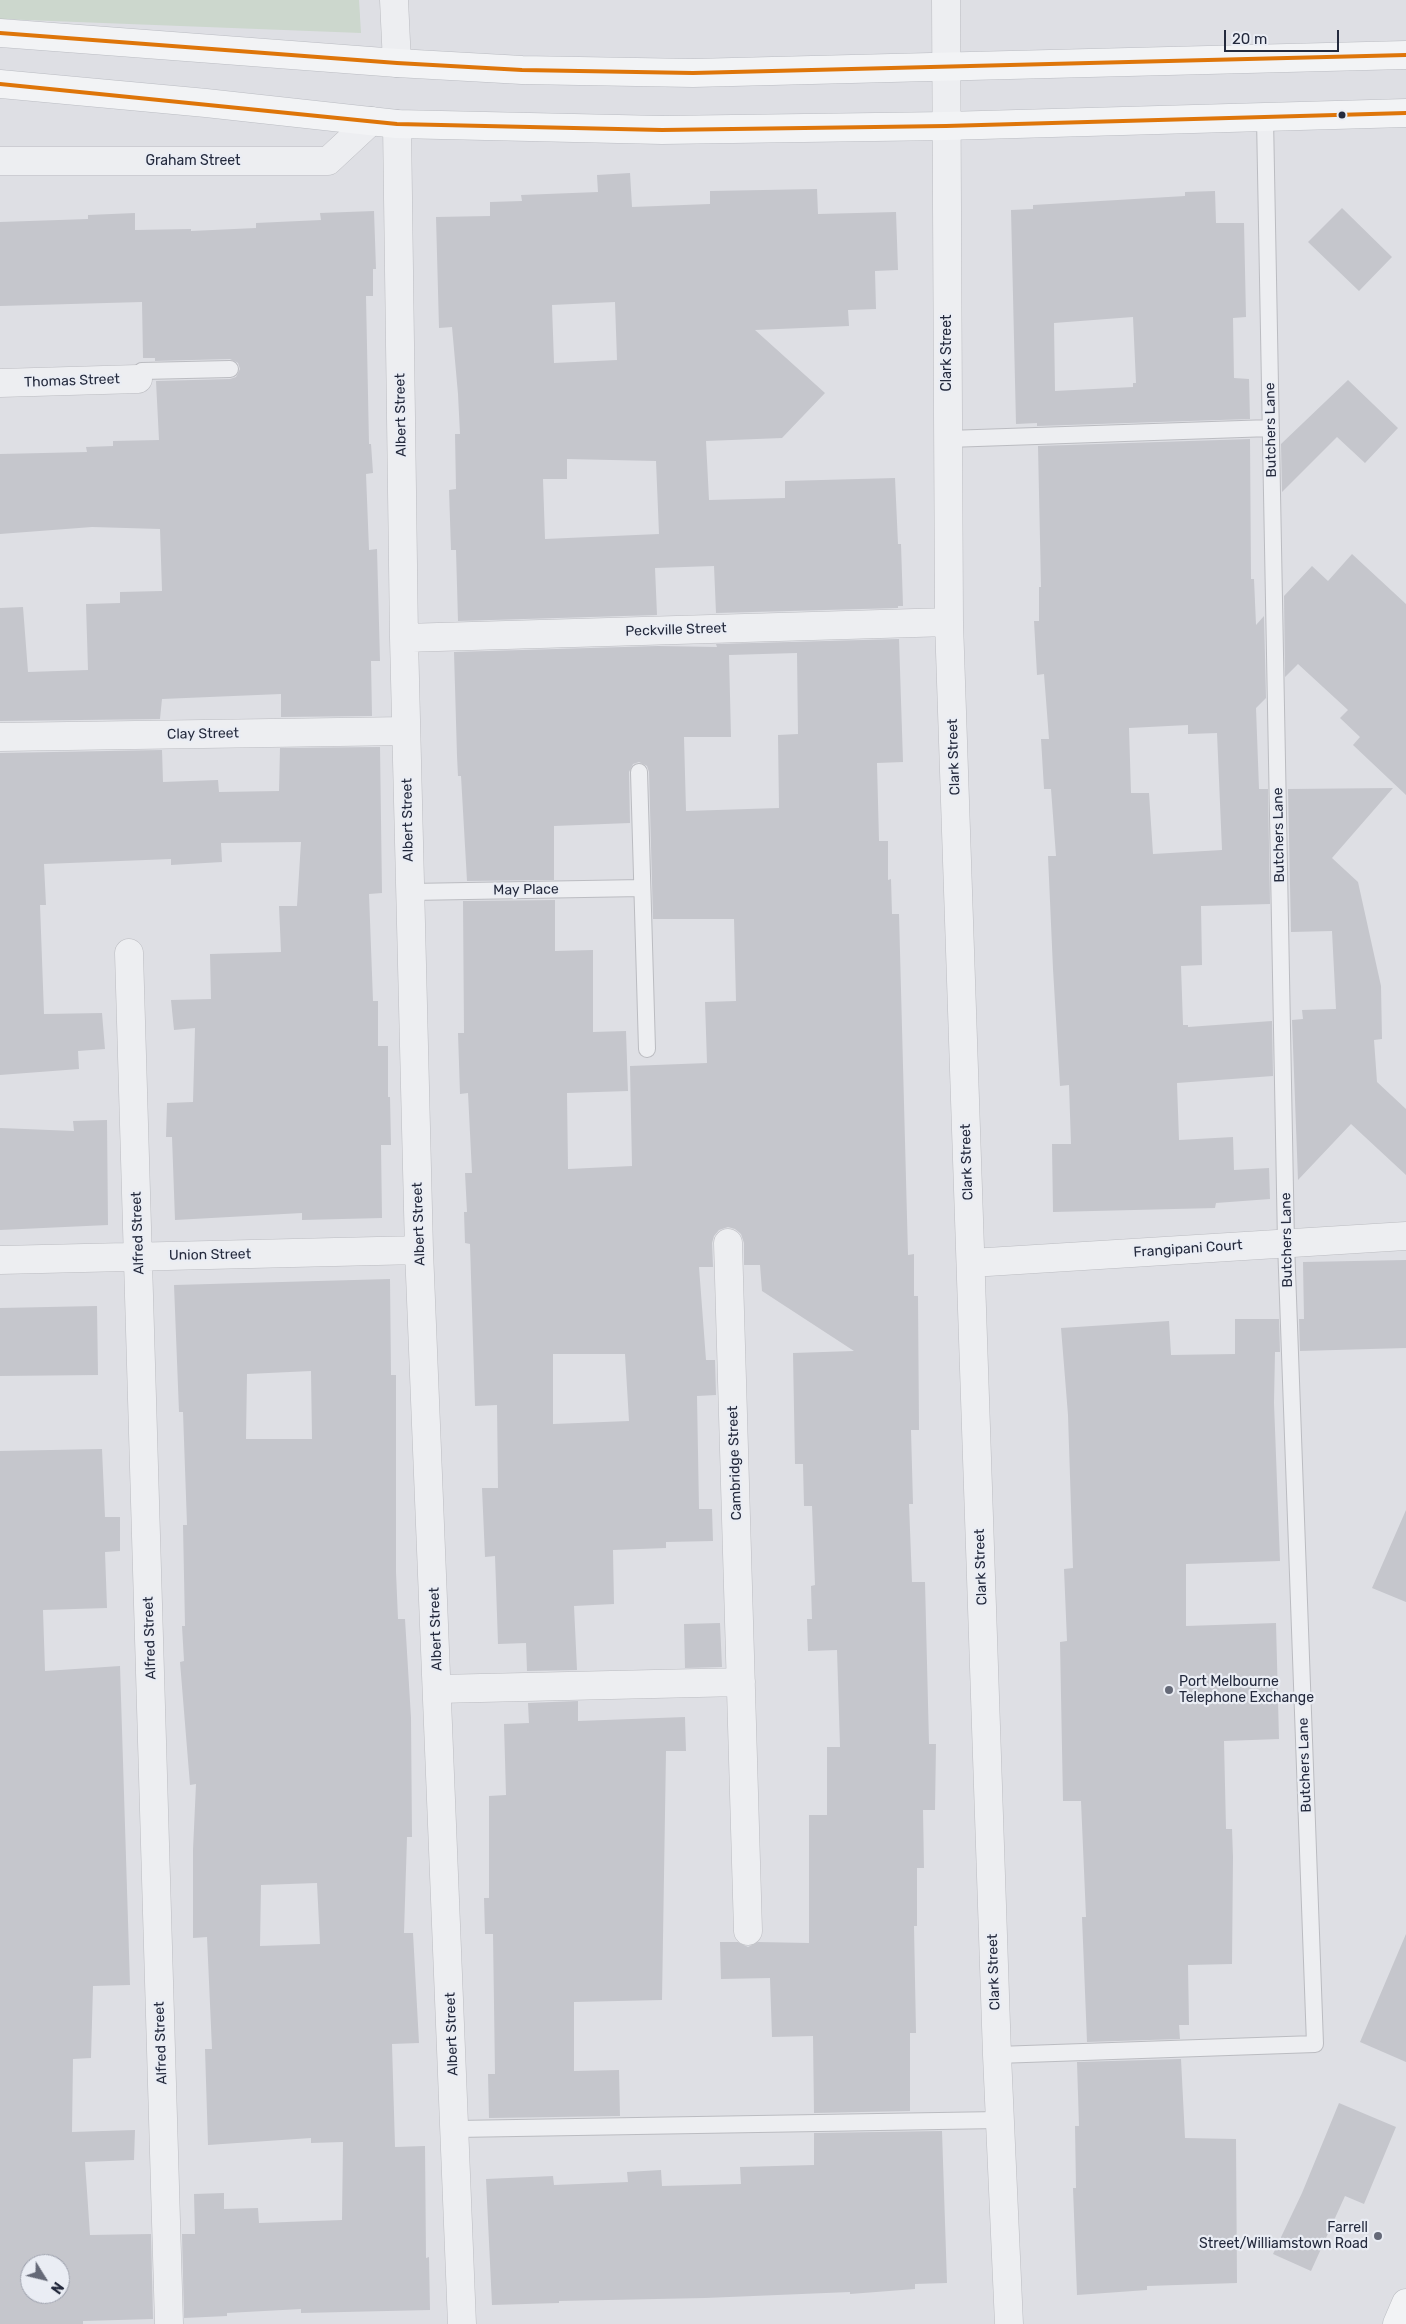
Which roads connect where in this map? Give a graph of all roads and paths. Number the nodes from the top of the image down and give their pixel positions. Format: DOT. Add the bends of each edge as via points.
graph roads {
  1 [pos="394,0"];
  2 [pos="946,0"];
  3 [pos="0,33"];
  4 [pos="1406,55"];
  5 [pos="398,63"];
  6 [pos="947,66"];
  7 [pos="0,84"];
  8 [pos="1406,113"];
  9 [pos="1265,118"];
  10 [pos="384,123"];
  11 [pos="946,126"];
  12 [pos="0,161"];
  13 [pos="230,369"];
  14 [pos="138,378"];
  15 [pos="0,383"];
  16 [pos="1271,428"];
  17 [pos="948,440"];
  18 [pos="949,622"];
  19 [pos="404,638"];
  20 [pos="406,731"];
  21 [pos="0,738"];
  22 [pos="639,772"];
  23 [pos="642,888"];
  24 [pos="410,892"];
  25 [pos="129,953"];
  26 [pos="647,1049"];
  27 [pos="1406,1236"];
  28 [pos="728,1243"];
  29 [pos="1286,1243"];
  30 [pos="419,1250"];
  31 [pos="139,1257"];
  32 [pos="0,1260"];
  33 [pos="971,1263"];
  34 [pos="741,1682"];
  35 [pos="438,1689"];
  36 [pos="748,1931"];
  37 [pos="997,2055"];
  38 [pos="999,2120"];
  39 [pos="456,2129"];
  40 [pos="1406,2303"];
  41 [pos="169,2324"];
  42 [pos="462,2324"];
  43 [pos="1009,2324"];
  44 [pos="1397,2324"];
  1 -- 5 [label="street"];
  2 -- 6 [label="street, Clark Street"];
  3 -- 5 [label="main road"];
  4 -- 6 [label="main road"];
  5 -- 6 [label="main road" via="522,70 693,73"];
  6 -- 11 [label="street, Clark Street"];
  7 -- 10 [label="main road"];
  8 -- 9 [label="main road"];
  9 -- 11 [label="main road"];
  9 -- 16 [label="lane, Butchers Lane"];
  10 -- 11 [label="main road" via="662,130"];
  10 -- 12 [label="street, Graham Street" via="328,161"];
  10 -- 19 [label="street, Albert Street"];
  11 -- 17 [label="street, Clark Street"];
  13 -- 14 [label="lane, Thomas Street" via="142,371"];
  14 -- 15 [label="street, Thomas Street"];
  16 -- 17 [label="lane"];
  16 -- 29 [label="lane, Butchers Lane"];
  17 -- 18 [label="street, Clark Street"];
  18 -- 19 [label="street, Peckville Street"];
  18 -- 33 [label="street, Clark Street"];
  19 -- 20 [label="street, Albert Street"];
  20 -- 21 [label="street, Clay Street"];
  20 -- 24 [label="street, Albert Street"];
  22 -- 23 [label="lane"];
  23 -- 24 [label="lane, May Place"];
  23 -- 26 [label="lane"];
  24 -- 30 [label="street, Albert Street"];
  25 -- 31 [label="street, Alfred Street"];
  27 -- 29 [label="street, Frangipani Court"];
  28 -- 34 [label="street, Cambridge Street"];
  29 -- 33 [label="street, Frangipani Court"];
  29 -- 37 [label="lane, Butchers Lane" via="1315,2044"];
  30 -- 31 [label="street, Union Street"];
  30 -- 35 [label="street, Albert Street"];
  31 -- 32 [label="street, Union Street"];
  31 -- 41 [label="street, Alfred Street"];
  33 -- 37 [label="street, Clark Street"];
  34 -- 35 [label="street"];
  34 -- 36 [label="street, Cambridge Street"];
  35 -- 39 [label="street, Albert Street"];
  37 -- 38 [label="street, Clark Street"];
  38 -- 39 [label="lane"];
  38 -- 43 [label="street, Clark Street"];
  39 -- 42 [label="street, Albert Street"];
  40 -- 44 [label="main road"];
}
